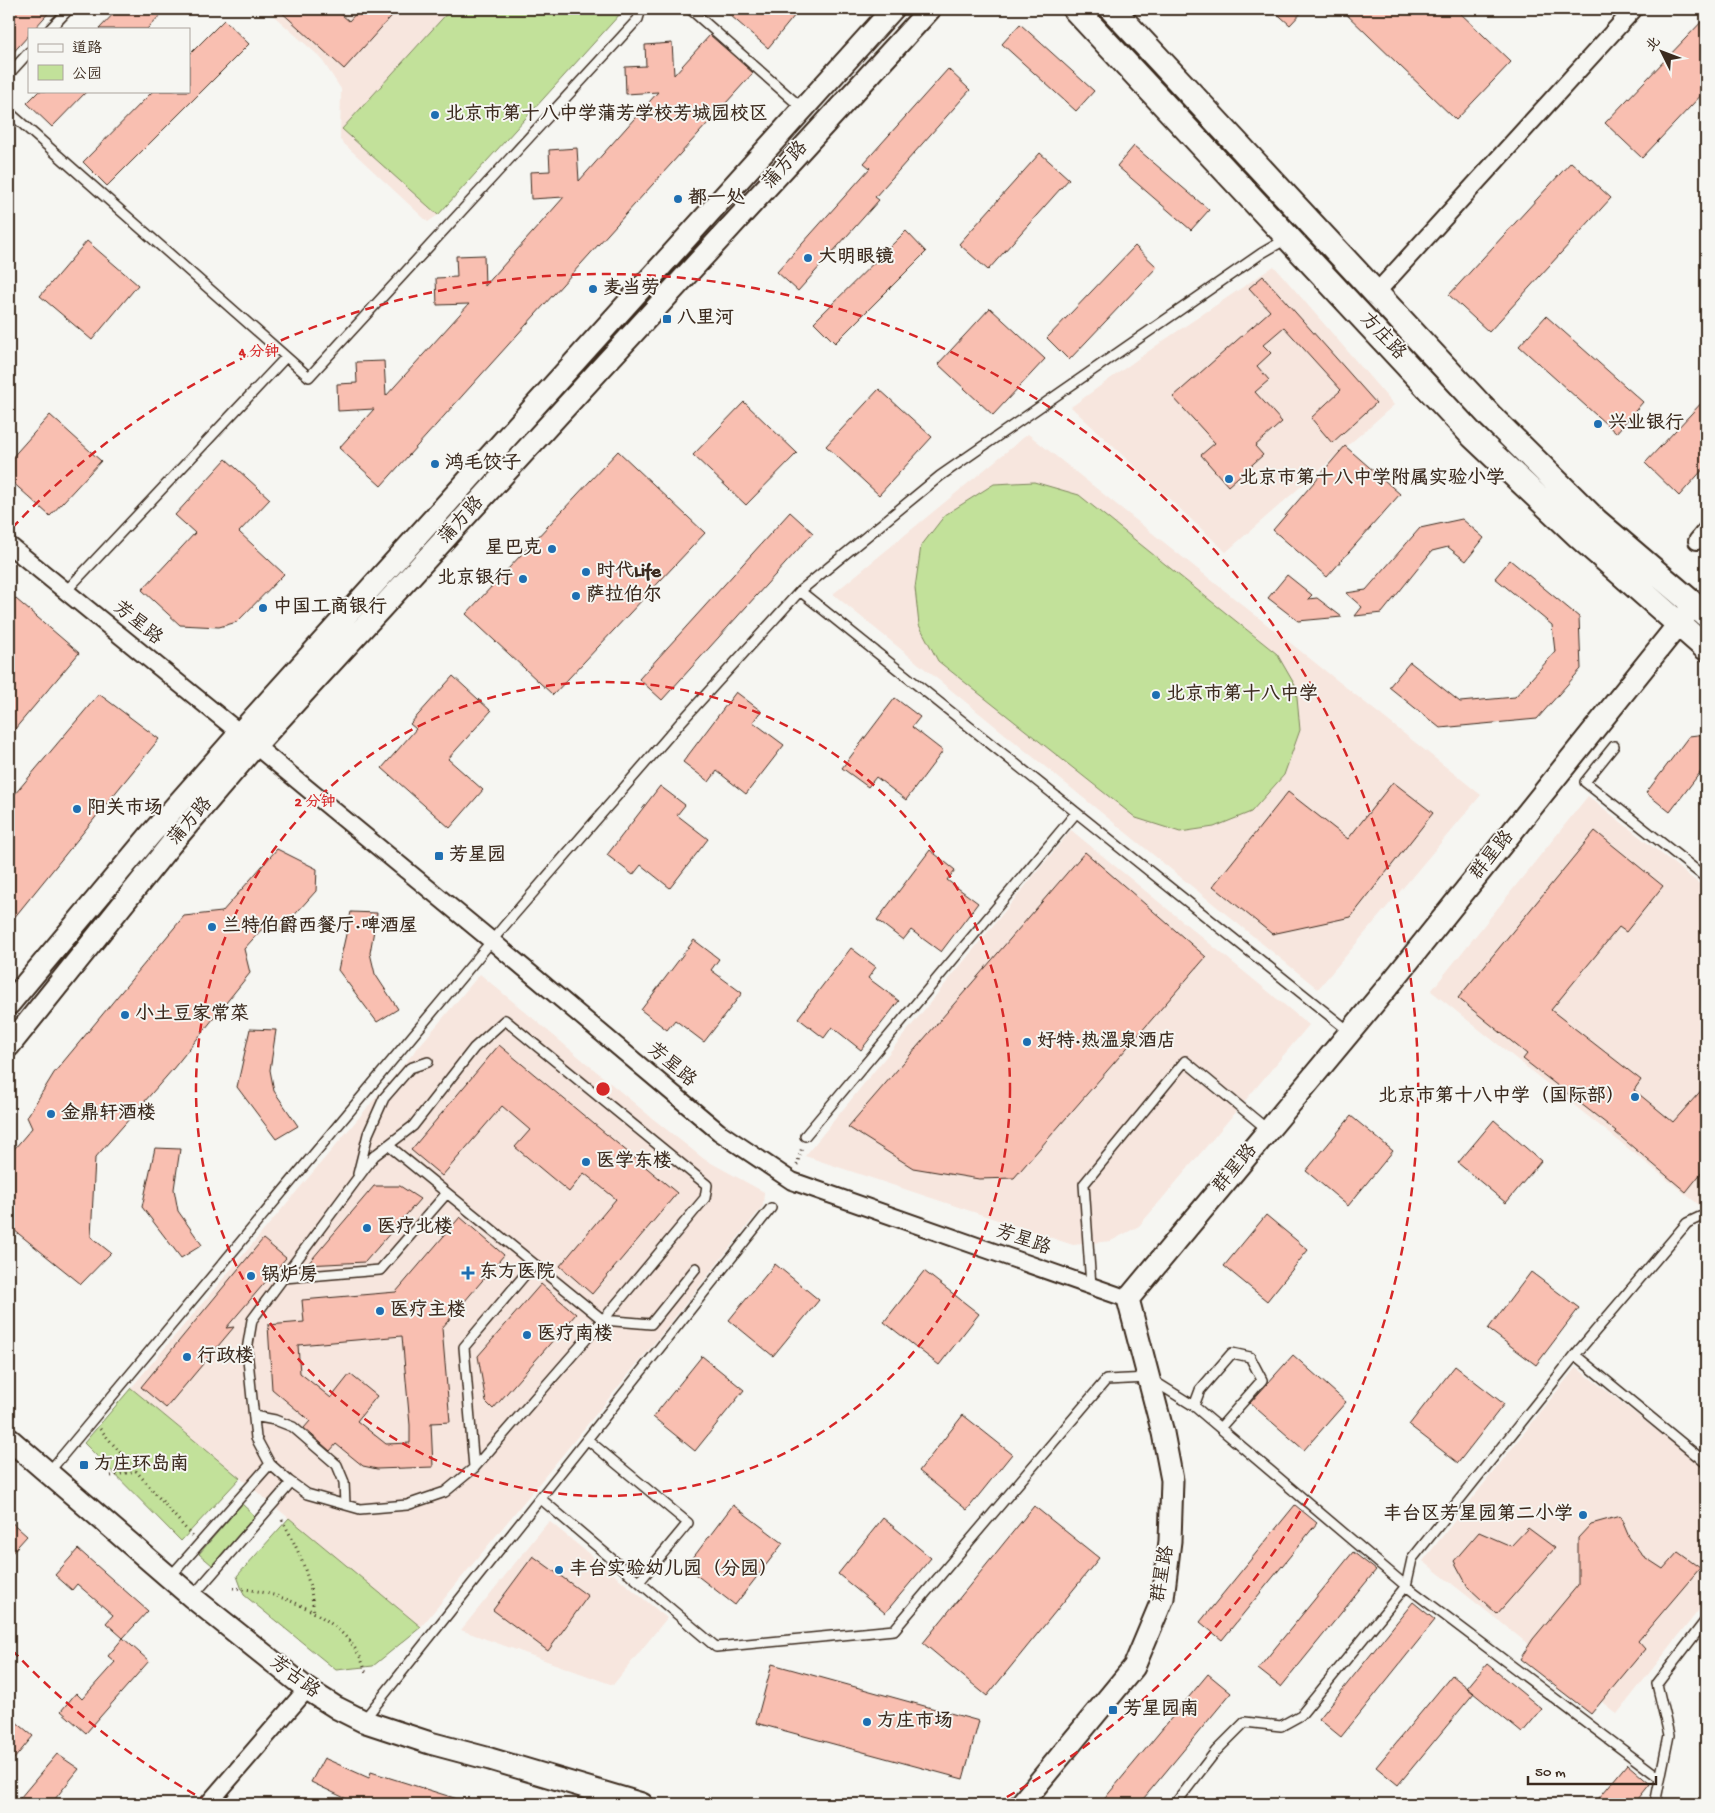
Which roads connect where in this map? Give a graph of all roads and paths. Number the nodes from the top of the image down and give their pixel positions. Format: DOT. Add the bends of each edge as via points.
graph roads {
  1 [pos="69,9"];
  2 [pos="641,9"];
  3 [pos="690,9"];
  4 [pos="893,9"];
  5 [pos="930,9"];
  6 [pos="1075,9"];
  7 [pos="1112,9"];
  8 [pos="1634,9"];
  9 [pos="51,28"];
  10 [pos="28,53"];
  11 [pos="9,74"];
  12 [pos="803,109"];
  13 [pos="9,112"];
  14 [pos="1288,238"];
  15 [pos="1376,293"];
  16 [pos="286,357"];
  17 [pos="9,545"];
  18 [pos="66,591"];
  19 [pos="800,591"];
  20 [pos="1700,610"];
  21 [pos="1678,624"];
  22 [pos="1706,648"];
  23 [pos="248,740"];
  24 [pos="1614,746"];
  25 [pos="1076,813"];
  26 [pos="1706,878"];
  27 [pos="492,941"];
  28 [pos="9,1004"];
  29 [pos="1350,1032"];
  30 [pos="9,1046"];
  31 [pos="428,1062"];
  32 [pos="1268,1130"];
  33 [pos="805,1136"];
  34 [pos="388,1145"];
  35 [pos="358,1176"];
  36 [pos="792,1181"];
  37 [pos="447,1193"];
  38 [pos="771,1208"];
  39 [pos="1706,1214"];
  40 [pos="534,1264"];
  41 [pos="696,1268"];
  42 [pos="284,1278"];
  43 [pos="1091,1286"];
  44 [pos="1128,1299"];
  45 [pos="603,1320"];
  46 [pos="1575,1355"];
  47 [pos="1149,1378"];
  48 [pos="1194,1406"];
  49 [pos="254,1416"];
  50 [pos="96,1424"];
  51 [pos="1220,1428"];
  52 [pos="9,1439"];
  53 [pos="588,1440"];
  54 [pos="1706,1463"];
  55 [pos="270,1464"];
  56 [pos="474,1468"];
  57 [pos="136,1471"];
  58 [pos="48,1474"];
  59 [pos="111,1476"];
  60 [pos="291,1483"];
  61 [pos="541,1499"];
  62 [pos="345,1504"];
  63 [pos="282,1520"];
  64 [pos="192,1536"];
  65 [pos="169,1578"];
  66 [pos="639,1582"];
  67 [pos="1406,1586"];
  68 [pos="233,1588"];
  69 [pos="192,1597"];
  70 [pos="314,1613"];
  71 [pos="1706,1620"];
  72 [pos="366,1673"];
  73 [pos="307,1689"];
  74 [pos="363,1721"];
  75 [pos="1660,1778"];
  76 [pos="208,1804"];
  77 [pos="642,1804"];
  78 [pos="1021,1804"];
  79 [pos="1174,1804"];
  80 [pos="1655,1804"];
  1 -- 9 [label="lane"];
  2 -- 16 [label="lane" via="632,26 309,377"];
  3 -- 12 [label="lane"];
  4 -- 12 [label="street, 蒲方路"];
  5 -- 23 [label="street, 蒲方路"];
  6 -- 14 [label="main road, 方庄路"];
  7 -- 15 [label="main road, 方庄路"];
  8 -- 15 [label="street"];
  10 -- 11 [label="lane"];
  12 -- 23 [label="street, 蒲方路"];
  13 -- 16 [label="lane"];
  14 -- 19 [label="lane" via="940,476"];
  14 -- 21 [label="main road, 方庄路" via="1473,436"];
  15 -- 20 [label="main road, 方庄路" via="1491,417 1596,521"];
  16 -- 18 [label="lane"];
  17 -- 18 [label="street, 芳星路"];
  18 -- 23 [label="street, 芳星路"];
  19 -- 25 [label="lane"];
  19 -- 27 [label="lane"];
  20 -- 21 [label="street, 群星路"];
  21 -- 22 [label="main road, 方庄路"];
  21 -- 29 [label="street, 群星路"];
  23 -- 27 [label="street, 芳星路"];
  23 -- 28 [label="street, 蒲方路" via="151,834"];
  23 -- 30 [label="street, 蒲方路" via="171,844"];
  24 -- 26 [label="lane" via="1584,782"];
  25 -- 29 [label="lane"];
  25 -- 33 [label="lane"];
  27 -- 36 [label="street, 芳星路" via="719,1132"];
  27 -- 58 [label="lane"];
  29 -- 32 [label="street, 群星路"];
  31 -- 35 [label="lane" via="410,1068 384,1098 368,1134"];
  32 -- 43 [label="lane" via="1185,1062 1084,1184"];
  32 -- 44 [label="street, 群星路"];
  33 -- 36 [label="path"];
  34 -- 35 [label="lane"];
  34 -- 37 [label="lane"];
  34 -- 45 [label="lane" via="413,1126 474,1048 505,1020 707,1185 704,1198"];
  35 -- 42 [label="lane"];
  36 -- 43 [label="street, 芳星路"];
  37 -- 40 [label="lane"];
  37 -- 42 [label="lane" via="380,1270"];
  38 -- 53 [label="lane"];
  39 -- 46 [label="lane" via="1687,1223"];
  40 -- 45 [label="lane"];
  40 -- 56 [label="lane" via="464,1347"];
  41 -- 45 [label="lane" via="651,1324"];
  42 -- 49 [label="lane" via="252,1320 247,1350"];
  43 -- 44 [label="street, 芳星路"];
  44 -- 47 [label="street, 群星路"];
  45 -- 56 [label="lane"];
  46 -- 54 [label="lane"];
  46 -- 67 [label="lane" via="1412,1559"];
  47 -- 48 [label="lane"];
  47 -- 66 [label="lane" via="1106,1380 894,1630 716,1648"];
  47 -- 78 [label="street, 群星路" via="1172,1480 1170,1541 1162,1598 1134,1667"];
  48 -- 51 [label="lane"];
  48 -- 51 [label="lane" via="1200,1390 1232,1354 1250,1357 1262,1380"];
  49 -- 55 [label="lane" via="256,1438"];
  49 -- 62 [label="lane" via="294,1428 337,1465 344,1482"];
  50 -- 57 [label="path"];
  51 -- 67 [label="lane"];
  52 -- 58 [label="street, 芳古路"];
  53 -- 61 [label="lane"];
  53 -- 66 [label="lane" via="688,1523"];
  55 -- 60 [label="lane"];
  55 -- 65 [label="lane"];
  56 -- 62 [label="lane" via="446,1492 407,1505 360,1509"];
  57 -- 59 [label="path"];
  57 -- 64 [label="path"];
  58 -- 65 [label="street, 芳古路"];
  60 -- 62 [label="lane" via="307,1494"];
  60 -- 69 [label="lane"];
  61 -- 66 [label="lane"];
  61 -- 74 [label="lane"];
  63 -- 70 [label="path" via="308,1576"];
  65 -- 69 [label="street, 芳古路"];
  67 -- 75 [label="lane"];
  67 -- 79 [label="lane" via="1301,1715 1281,1726 1245,1722 1216,1751"];
  68 -- 70 [label="path" via="272,1594"];
  69 -- 73 [label="street, 芳古路"];
  70 -- 72 [label="path" via="349,1642 359,1654"];
  71 -- 75 [label="lane" via="1657,1684 1669,1735"];
  73 -- 74 [label="street, 芳古路"];
  73 -- 76 [label="street"];
  74 -- 77 [label="street, 芳古路" via="430,1744"];
  75 -- 80 [label="lane"];
}
